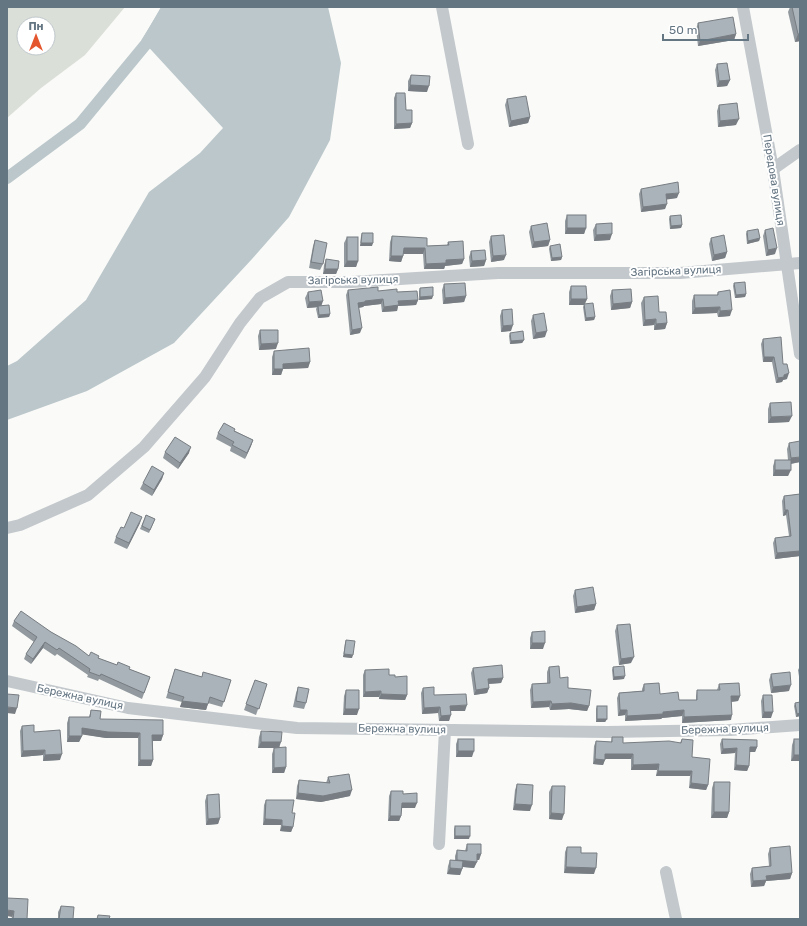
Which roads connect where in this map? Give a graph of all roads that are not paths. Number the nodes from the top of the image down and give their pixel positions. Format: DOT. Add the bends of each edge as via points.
graph roads {
  1 [pos="442,7"];
  2 [pos="743,7"];
  3 [pos="468,144"];
  4 [pos="800,150"];
  5 [pos="773,169"];
  6 [pos="800,263"];
  7 [pos="787,264"];
  8 [pos="800,354"];
  9 [pos="7,528"];
  10 [pos="7,681"];
  11 [pos="800,725"];
  12 [pos="445,730"];
  13 [pos="440,844"];
  14 [pos="666,872"];
  15 [pos="676,919"];
  1 -- 3 [label="street"];
  2 -- 5 [label="street, Передова вулиця"];
  4 -- 5 [label="street"];
  5 -- 7 [label="street, Передова вулиця"];
  6 -- 7 [label="street, Загірська вулиця"];
  7 -- 8 [label="street, Передова вулиця"];
  7 -- 9 [label="street, Загірська вулиця" via="680,273 498,273 351,282 288,282 260,298 240,323 205,377 144,447 88,495 20,525"];
  10 -- 12 [label="street, Бережна вулиця" via="128,708 297,728"];
  11 -- 12 [label="street, Бережна вулиця" via="730,730 630,732"];
  12 -- 13 [label="street"];
  14 -- 15 [label="street"];
}
